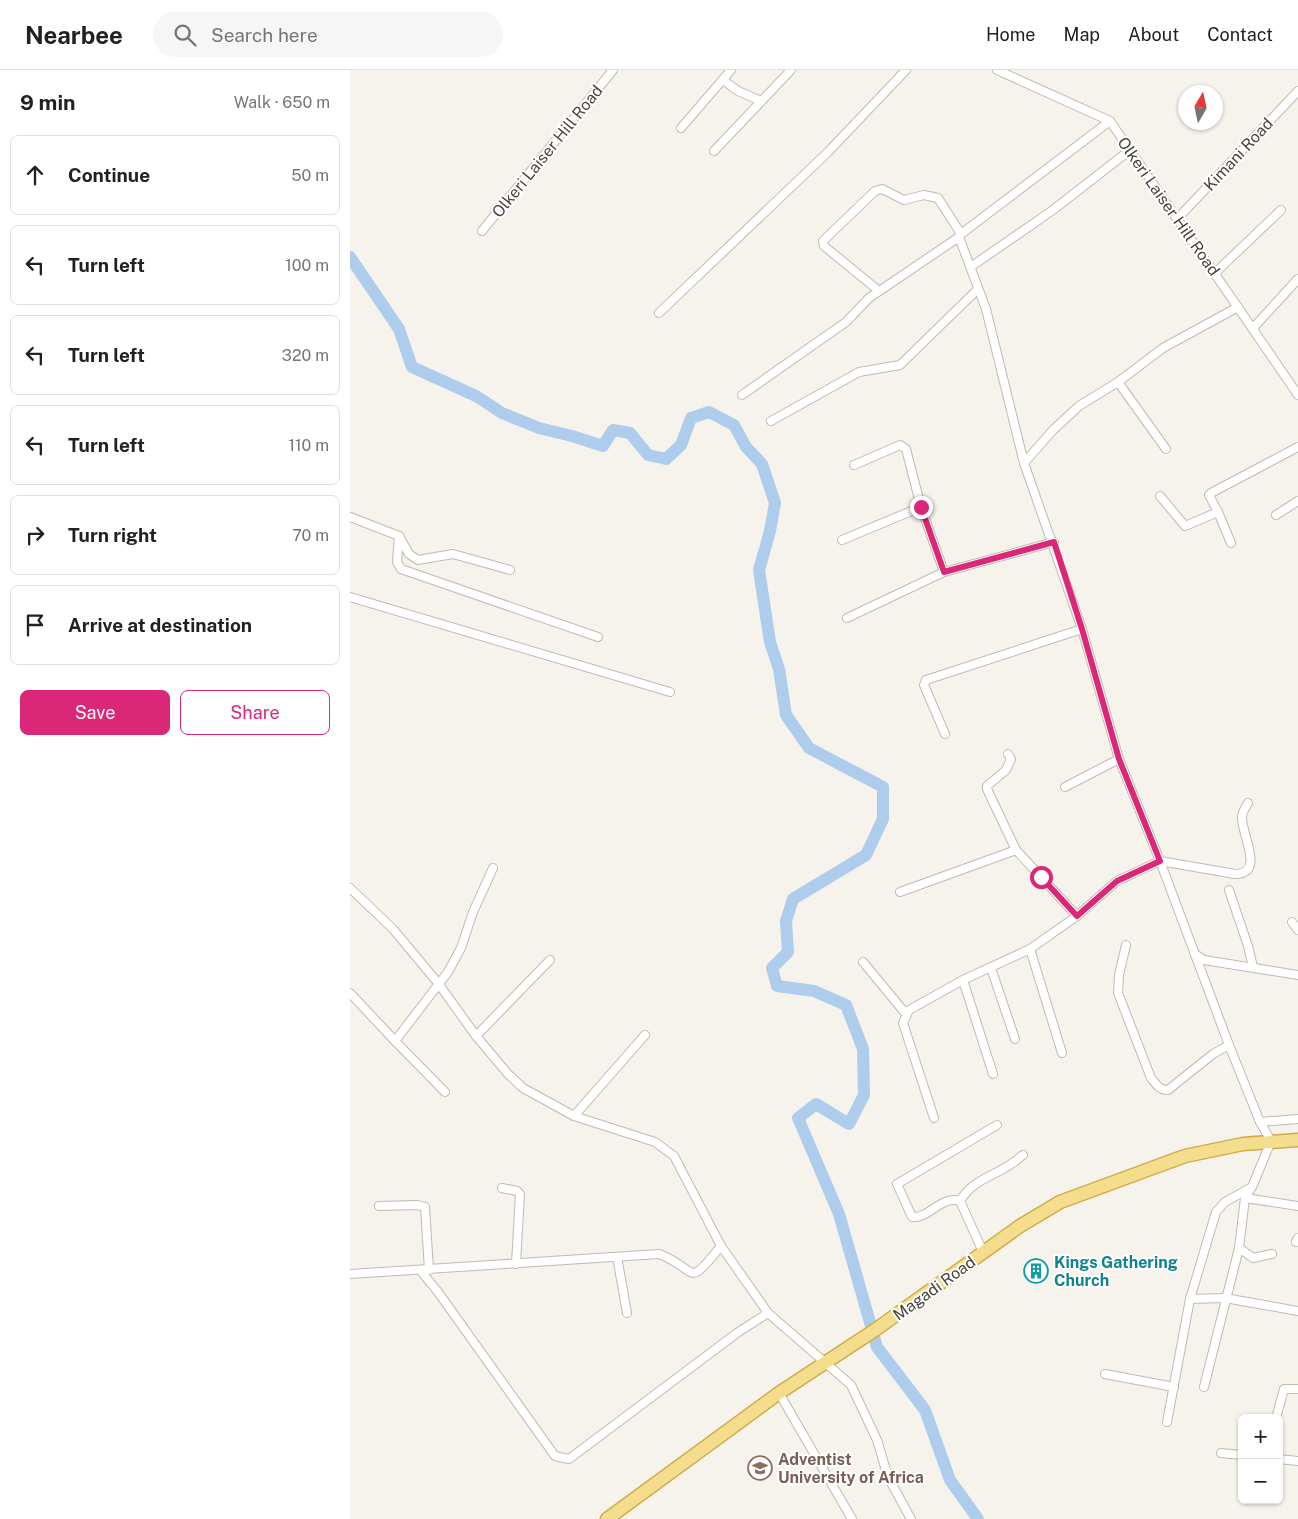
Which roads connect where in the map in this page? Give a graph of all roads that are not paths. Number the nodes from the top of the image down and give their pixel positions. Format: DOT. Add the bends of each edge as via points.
graph roads {
  1 [pos="613,70"];
  2 [pos="731,70"];
  3 [pos="790,70"];
  4 [pos="906,70"];
  5 [pos="997,70"];
  6 [pos="724,80"];
  7 [pos="1298,91"];
  8 [pos="761,101"];
  9 [pos="1110,121"];
  10 [pos="681,128"];
  11 [pos="1130,150"];
  12 [pos="714,151"];
  13 [pos="1281,210"];
  14 [pos="1178,218"];
  15 [pos="482,231"];
  16 [pos="960,236"];
  17 [pos="972,266"];
  18 [pos="1216,273"];
  19 [pos="1298,279"];
  20 [pos="978,289"];
  21 [pos="878,291"];
  22 [pos="1238,307"];
  23 [pos="659,313"];
  24 [pos="1253,328"];
  25 [pos="1118,382"];
  26 [pos="1298,394"];
  27 [pos="742,396"];
  28 [pos="771,421"];
  29 [pos="1298,447"];
  30 [pos="1166,449"];
  31 [pos="1024,464"];
  32 [pos="854,465"];
  33 [pos="1160,496"];
  34 [pos="1298,501"];
  35 [pos="921,507"];
  36 [pos="1218,512"];
  37 [pos="1276,515"];
  38 [pos="350,517"];
  39 [pos="399,536"];
  40 [pos="842,540"];
  41 [pos="1054,542"];
  42 [pos="1231,542"];
  43 [pos="510,570"];
  44 [pos="944,572"];
  45 [pos="350,597"];
  46 [pos="847,618"];
  47 [pos="1082,629"];
  48 [pos="598,637"];
  49 [pos="670,692"];
  50 [pos="945,734"];
  51 [pos="1008,754"];
  52 [pos="1119,759"];
  53 [pos="1065,787"];
  54 [pos="1248,803"];
  55 [pos="1016,850"];
  56 [pos="1160,861"];
  57 [pos="493,868"];
  58 [pos="350,888"];
  59 [pos="1229,890"];
  60 [pos="900,892"];
  61 [pos="1077,916"];
  62 [pos="1292,922"];
  63 [pos="1298,930"];
  64 [pos="1126,945"];
  65 [pos="1030,949"];
  66 [pos="1195,954"];
  67 [pos="550,960"];
  68 [pos="863,962"];
  69 [pos="1253,967"];
  70 [pos="991,968"];
  71 [pos="1298,975"];
  72 [pos="963,980"];
  73 [pos="438,983"];
  74 [pos="350,993"];
  75 [pos="906,1014"];
  76 [pos="476,1036"];
  77 [pos="645,1036"];
  78 [pos="1015,1039"];
  79 [pos="396,1041"];
  80 [pos="1229,1045"];
  81 [pos="1062,1053"];
  82 [pos="992,1074"];
  83 [pos="445,1092"];
  84 [pos="574,1116"];
  85 [pos="934,1118"];
  86 [pos="1298,1119"];
  87 [pos="1260,1122"];
  88 [pos="997,1125"];
  89 [pos="1298,1140"];
  90 [pos="1271,1141"];
  91 [pos="1023,1154"];
  92 [pos="1252,1187"];
  93 [pos="502,1188"];
  94 [pos="1245,1198"];
  95 [pos="960,1201"];
  96 [pos="379,1206"];
  97 [pos="1298,1206"];
  98 [pos="721,1246"];
  99 [pos="1238,1248"];
  100 [pos="983,1252"];
  101 [pos="1272,1254"];
  102 [pos="617,1256"];
  103 [pos="516,1264"];
  104 [pos="424,1270"];
  105 [pos="350,1274"];
  106 [pos="1225,1298"];
  107 [pos="1190,1299"];
  108 [pos="1298,1311"];
  109 [pos="627,1313"];
  110 [pos="768,1313"];
  111 [pos="828,1363"];
  112 [pos="1106,1374"];
  113 [pos="1174,1386"];
  114 [pos="1204,1387"];
  115 [pos="1298,1389"];
  116 [pos="779,1393"];
  117 [pos="1277,1414"];
  118 [pos="1167,1422"];
  119 [pos="1221,1453"];
  120 [pos="1238,1455"];
  121 [pos="1283,1460"];
  122 [pos="1298,1462"];
  123 [pos="607,1519"];
  124 [pos="852,1519"];
  125 [pos="911,1519"];
  1 -- 15 [label="street, Olkeri Laiser Hill Road"];
  2 -- 6 [label="street"];
  3 -- 8 [label="street"];
  4 -- 23 [label="street" via="828,152"];
  5 -- 9 [label="street, Olkeri Laiser Hill Road"];
  6 -- 8 [label="street" via="738,91"];
  6 -- 10 [label="street"];
  7 -- 14 [label="street, Kimani Road"];
  8 -- 12 [label="street"];
  9 -- 11 [label="street, Olkeri Laiser Hill Road"];
  9 -- 16 [label="street"];
  11 -- 14 [label="street, Olkeri Laiser Hill Road"];
  11 -- 17 [label="street" via="1053,210"];
  13 -- 18 [label="street"];
  14 -- 18 [label="street, Olkeri Laiser Hill Road"];
  16 -- 17 [label="street"];
  16 -- 21 [label="street"];
  16 -- 21 [label="street" via="938,198 924,195 904,200 882,189 875,191 823,242"];
  17 -- 20 [label="street"];
  18 -- 22 [label="street, Olkeri Laiser Hill Road"];
  19 -- 24 [label="street"];
  20 -- 28 [label="street" via="900,365 859,372"];
  20 -- 31 [label="street" via="986,309"];
  21 -- 27 [label="street" via="846,322"];
  22 -- 24 [label="street, Olkeri Laiser Hill Road"];
  22 -- 25 [label="street" via="1163,348"];
  24 -- 26 [label="street, Olkeri Laiser Hill Road"];
  25 -- 30 [label="street"];
  25 -- 31 [label="street" via="1072,412"];
  29 -- 36 [label="street" via="1211,492 1209,495"];
  31 -- 41 [label="street"];
  32 -- 35 [label="street" via="902,446 906,449"];
  33 -- 36 [label="street" via="1183,526"];
  34 -- 37 [label="street"];
  35 -- 40 [label="street"];
  35 -- 44 [label="street"];
  36 -- 42 [label="street"];
  38 -- 39 [label="street"];
  39 -- 43 [label="street" via="409,554 418,560 453,554"];
  39 -- 48 [label="street" via="397,562 401,569"];
  41 -- 44 [label="street"];
  41 -- 47 [label="street"];
  44 -- 46 [label="street"];
  45 -- 49 [label="street"];
  47 -- 50 [label="street" via="926,680 924,685"];
  47 -- 52 [label="street"];
  51 -- 55 [label="street" via="1007,768 986,787"];
  52 -- 53 [label="street"];
  52 -- 56 [label="street"];
  54 -- 56 [label="street" via="1242,817 1251,860 1248,870 1235,874"];
  55 -- 60 [label="street"];
  55 -- 61 [label="street"];
  56 -- 61 [label="street" via="1117,881"];
  56 -- 66 [label="street"];
  57 -- 73 [label="street" via="461,948"];
  58 -- 73 [label="street" via="393,930"];
  59 -- 69 [label="street"];
  61 -- 65 [label="street"];
  62 -- 63 [label="street"];
  64 -- 80 [label="street" via="1118,993 1151,1078 1158,1087 1168,1090"];
  65 -- 70 [label="street"];
  65 -- 81 [label="street"];
  66 -- 69 [label="street" via="1204,960"];
  66 -- 80 [label="street"];
  67 -- 76 [label="street"];
  68 -- 75 [label="street"];
  69 -- 71 [label="street"];
  70 -- 72 [label="street"];
  70 -- 78 [label="street"];
  72 -- 75 [label="street"];
  72 -- 82 [label="street"];
  73 -- 76 [label="street"];
  73 -- 79 [label="street"];
  74 -- 79 [label="street"];
  75 -- 85 [label="street" via="903,1023"];
  76 -- 84 [label="street" via="523,1088"];
  77 -- 84 [label="street"];
  79 -- 83 [label="street"];
  80 -- 87 [label="street"];
  84 -- 98 [label="street" via="664,1147 681,1168"];
  86 -- 87 [label="street"];
  87 -- 90 [label="street"];
  88 -- 95 [label="street" via="897,1183 912,1217 917,1218 946,1201"];
  89 -- 90 [label="highway, Magadi Road"];
  90 -- 92 [label="street"];
  90 -- 100 [label="highway, Magadi Road" via="1185,1156 1086,1190 1060,1202"];
  91 -- 95 [label="street" via="1014,1163 978,1181"];
  92 -- 94 [label="street"];
  92 -- 107 [label="street" via="1225,1202 1216,1212"];
  93 -- 103 [label="street" via="520,1194"];
  94 -- 97 [label="street"];
  94 -- 99 [label="street"];
  95 -- 100 [label="street"];
  96 -- 104 [label="street" via="425,1207"];
  98 -- 102 [label="street" via="701,1272 694,1273 659,1254"];
  98 -- 110 [label="street"];
  99 -- 101 [label="street" via="1254,1258"];
  99 -- 106 [label="street"];
  100 -- 111 [label="highway, Magadi Road"];
  102 -- 103 [label="street"];
  102 -- 109 [label="street"];
  103 -- 104 [label="street"];
  104 -- 105 [label="street"];
  104 -- 110 [label="street" via="555,1456 569,1459"];
  106 -- 107 [label="street"];
  106 -- 108 [label="street"];
  106 -- 114 [label="street"];
  107 -- 113 [label="street"];
  110 -- 111 [label="street"];
  111 -- 116 [label="highway, Magadi Road"];
  111 -- 125 [label="street" via="851,1385 877,1440 888,1477"];
  112 -- 113 [label="street"];
  113 -- 118 [label="street"];
  115 -- 117 [label="street" via="1284,1389"];
  116 -- 123 [label="highway, Magadi Road"];
  116 -- 124 [label="street"];
  119 -- 120 [label="street"];
  121 -- 122 [label="street"];
}
